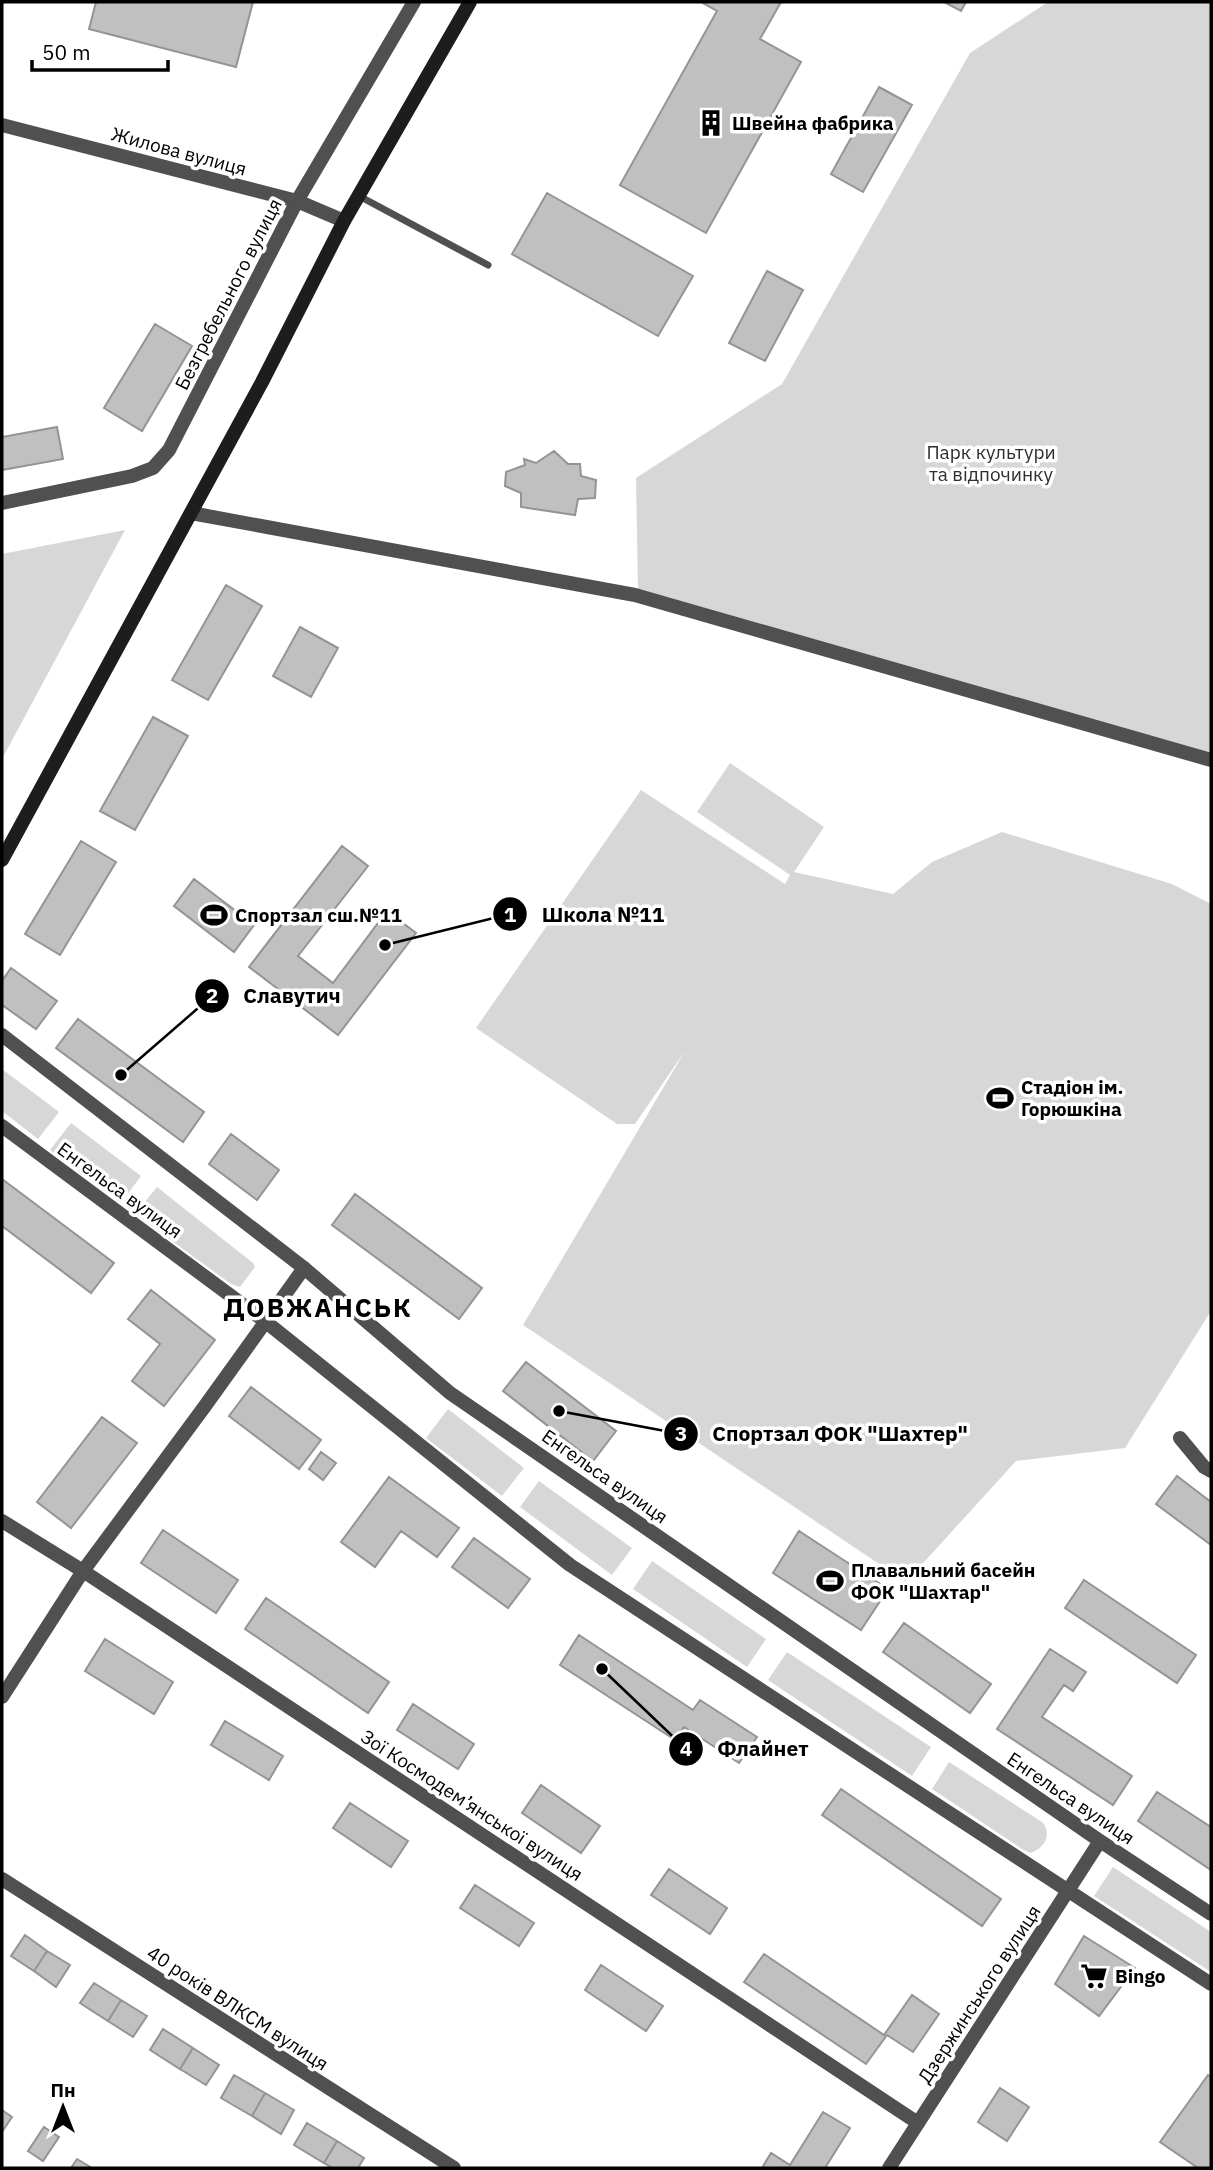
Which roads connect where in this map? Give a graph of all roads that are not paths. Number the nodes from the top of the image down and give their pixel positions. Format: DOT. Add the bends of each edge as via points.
graph roads {
  1 [pos="414,2"];
  2 [pos="470,2"];
  3 [pos="2,125"];
  4 [pos="359,196"];
  5 [pos="296,201"];
  6 [pos="344,221"];
  7 [pos="488,265"];
  8 [pos="2,503"];
  9 [pos="191,513"];
  10 [pos="1211,760"];
  11 [pos="2,860"];
  12 [pos="2,1035"];
  13 [pos="2,1126"];
  14 [pos="304,1268"];
  15 [pos="266,1322"];
  16 [pos="1180,1438"];
  17 [pos="1211,1471"];
  18 [pos="2,1521"];
  19 [pos="83,1571"];
  20 [pos="2,1697"];
  21 [pos="1100,1841"];
  22 [pos="2,1879"];
  23 [pos="1069,1890"];
  24 [pos="1211,1914"];
  25 [pos="1211,1984"];
  26 [pos="918,2123"];
  27 [pos="454,2168"];
  28 [pos="890,2168"];
  1 -- 5 [label="street, Безгребельного вулиця"];
  2 -- 4 [label="main road"];
  3 -- 5 [label="street, Жилова вулиця"];
  4 -- 6 [label="main road"];
  4 -- 7 [label="lane"];
  5 -- 6 [label="street, Жилова вулиця"];
  5 -- 8 [label="street, Безгребельного вулиця" via="169,450 153,468"];
  6 -- 9 [label="main road"];
  9 -- 10 [label="street" via="635,595"];
  9 -- 11 [label="main road"];
  12 -- 14 [label="street, Енгельса вулиця"];
  13 -- 15 [label="street, Енгельса вулиця"];
  14 -- 15 [label="street"];
  14 -- 21 [label="street, Енгельса вулиця" via="450,1393"];
  15 -- 19 [label="street"];
  15 -- 23 [label="street, Енгельса вулиця" via="570,1565"];
  16 -- 17 [label="street"];
  18 -- 19 [label="street, Зої Космодем’янської вулиця"];
  19 -- 20 [label="street"];
  19 -- 26 [label="street, Зої Космодем’янської вулиця"];
  21 -- 23 [label="street, Дзержинського вулиця"];
  21 -- 24 [label="street, Енгельса вулиця"];
  22 -- 27 [label="street, 40 років ВЛКСМ вулиця"];
  23 -- 25 [label="street, Енгельса вулиця"];
  23 -- 26 [label="street, Дзержинського вулиця"];
  26 -- 28 [label="street, Дзержинського вулиця"];
}
